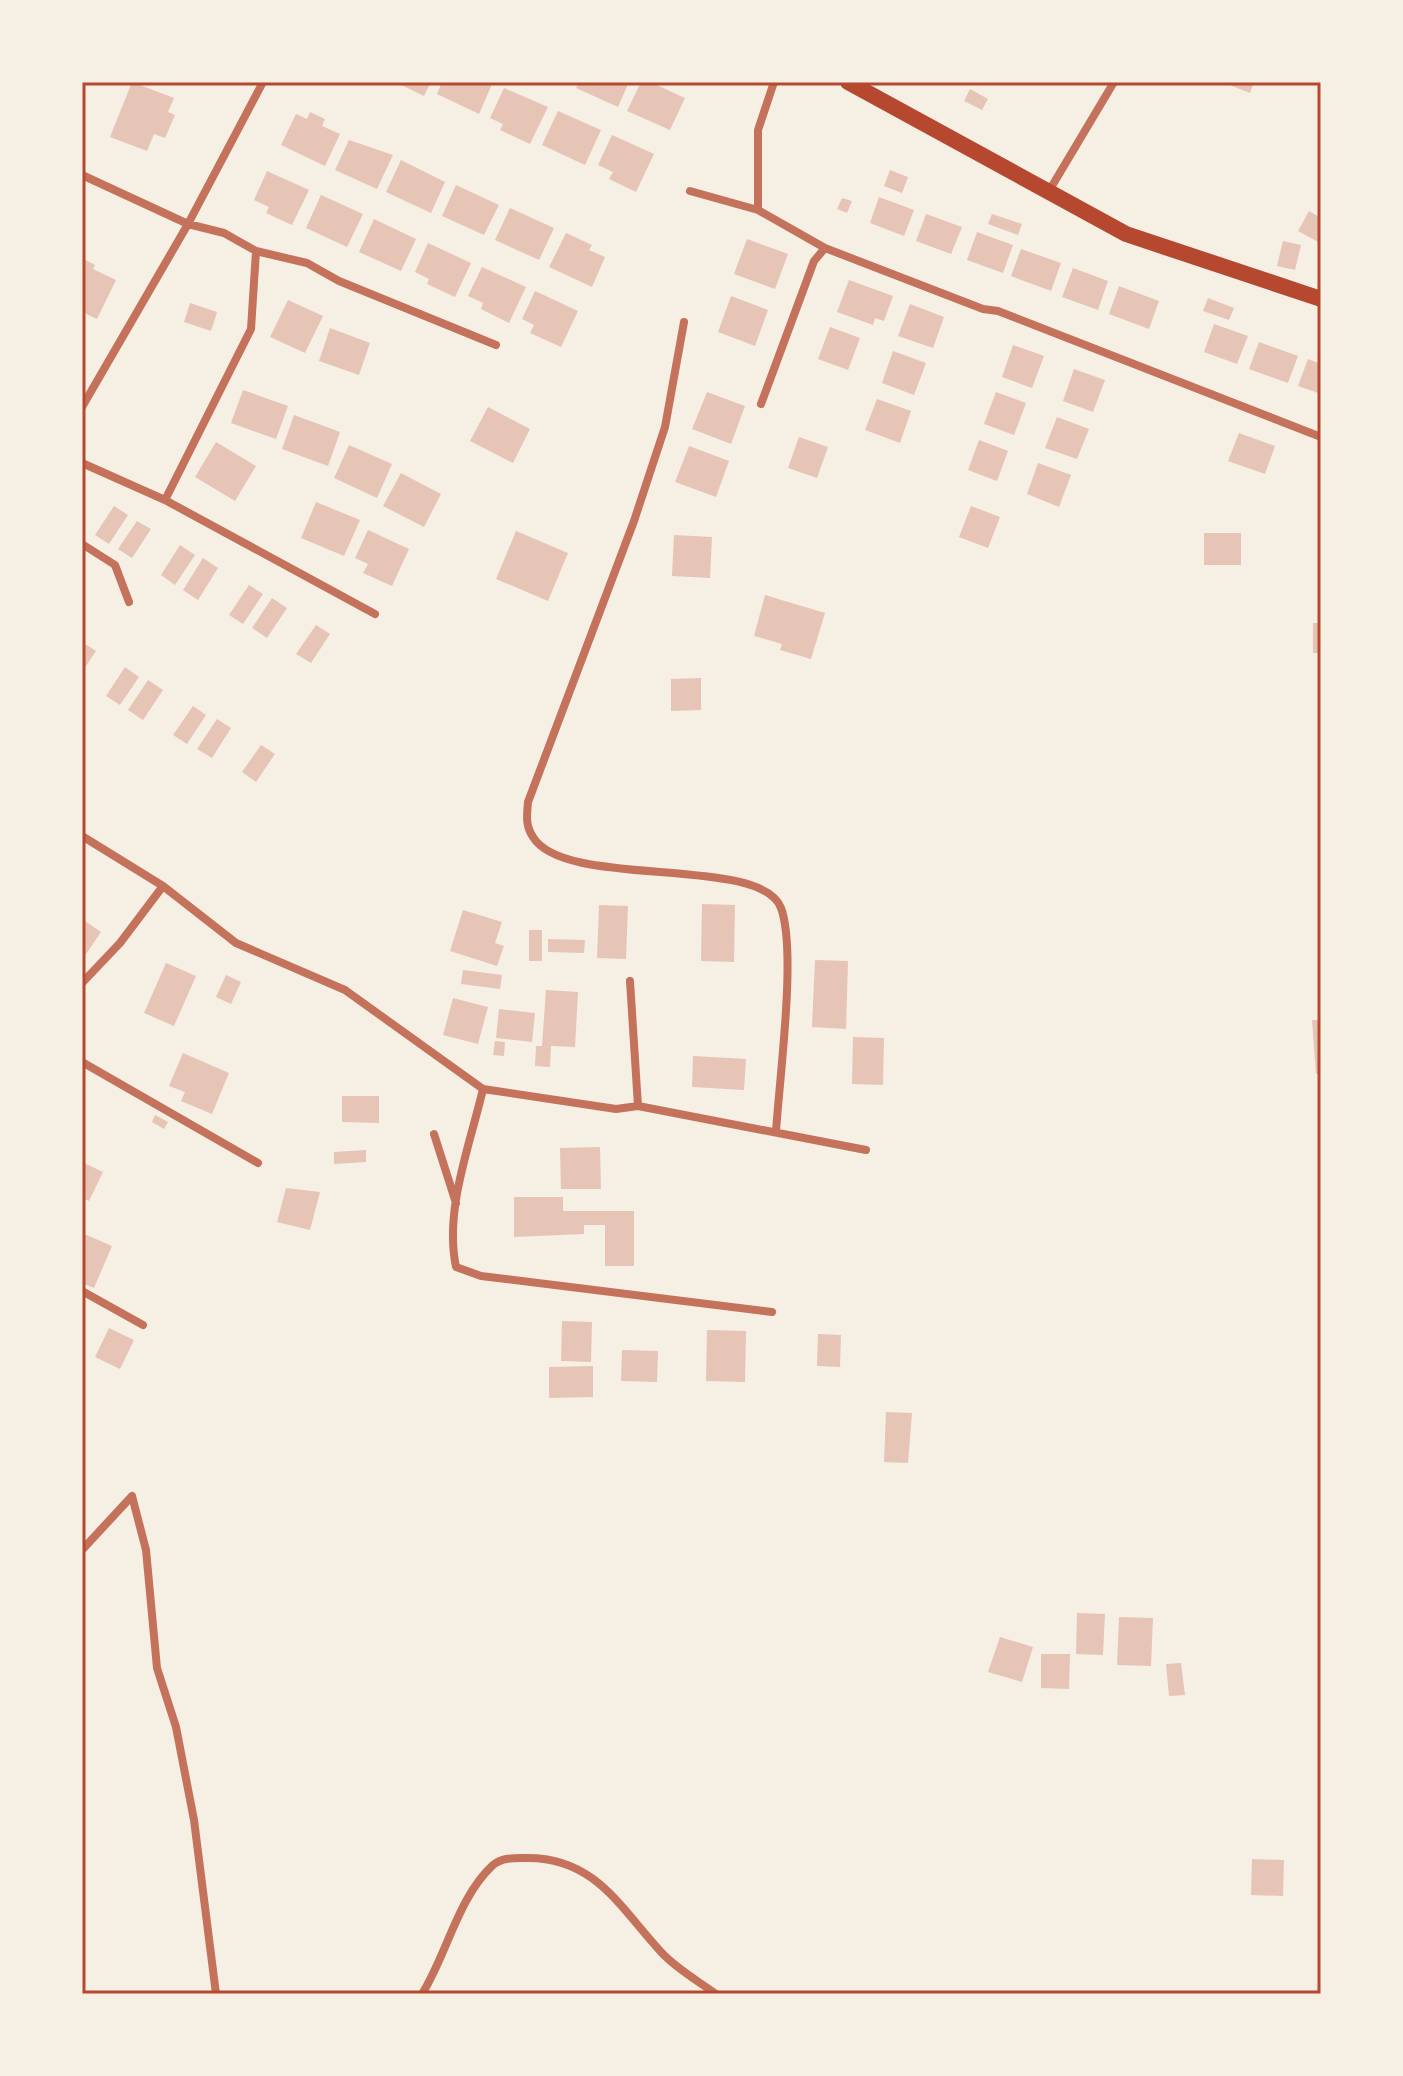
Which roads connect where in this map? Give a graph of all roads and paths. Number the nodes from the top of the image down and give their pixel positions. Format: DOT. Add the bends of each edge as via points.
graph roads {
  1 [pos="263,82"];
  2 [pos="774,82"];
  3 [pos="848,82"];
  4 [pos="1114,82"];
  5 [pos="82,175"];
  6 [pos="690,191"];
  7 [pos="1049,192"];
  8 [pos="758,210"];
  9 [pos="188,224"];
  10 [pos="825,248"];
  11 [pos="256,251"];
  12 [pos="1321,299"];
  13 [pos="684,322"];
  14 [pos="496,345"];
  15 [pos="761,404"];
  16 [pos="82,407"];
  17 [pos="1321,437"];
  18 [pos="82,463"];
  19 [pos="165,500"];
  20 [pos="82,544"];
  21 [pos="129,602"];
  22 [pos="375,614"];
  23 [pos="82,836"];
  24 [pos="163,886"];
  25 [pos="630,981"];
  26 [pos="82,983"];
  27 [pos="82,1062"];
  28 [pos="483,1089"];
  29 [pos="638,1106"];
  30 [pos="776,1132"];
  31 [pos="434,1134"];
  32 [pos="866,1150"];
  33 [pos="258,1163"];
  34 [pos="456,1204"];
  35 [pos="82,1291"];
  36 [pos="772,1312"];
  37 [pos="143,1325"];
  38 [pos="82,1550"];
  39 [pos="216,1994"];
  40 [pos="422,1994"];
  41 [pos="716,1994"];
  1 -- 9 [label="street"];
  2 -- 8 [label="street" via="758,130"];
  3 -- 7 [label="main road"];
  4 -- 7 [label="street"];
  5 -- 9 [label="street"];
  6 -- 8 [label="street"];
  7 -- 12 [label="main road" via="1146,243"];
  8 -- 10 [label="street"];
  9 -- 11 [label="street" via="224,233"];
  9 -- 16 [label="street"];
  10 -- 15 [label="street" via="814,261"];
  10 -- 17 [label="street"];
  11 -- 14 [label="street" via="307,263"];
  11 -- 19 [label="street" via="251,329"];
  13 -- 30 [label="street" via="665,427 528,802 526,823 533,839 553,854 629,871 741,881 770,890 781,906 787,944"];
  18 -- 19 [label="street"];
  19 -- 22 [label="street"];
  20 -- 21 [label="street" via="115,565"];
  23 -- 24 [label="street"];
  24 -- 26 [label="street"];
  24 -- 28 [label="street" via="236,943 345,990"];
  25 -- 29 [label="street"];
  27 -- 33 [label="street"];
  28 -- 29 [label="street" via="616,1109"];
  28 -- 34 [label="street"];
  29 -- 30 [label="street"];
  30 -- 32 [label="street"];
  31 -- 34 [label="street"];
  34 -- 36 [label="street" via="456,1267 481,1276"];
  35 -- 37 [label="street"];
  38 -- 39 [label="street" via="132,1496 146,1550 157,1668 176,1727 194,1820"];
  40 -- 41 [label="street" via="473,1891 494,1864 535,1858 573,1867 601,1882 665,1955"];
}
